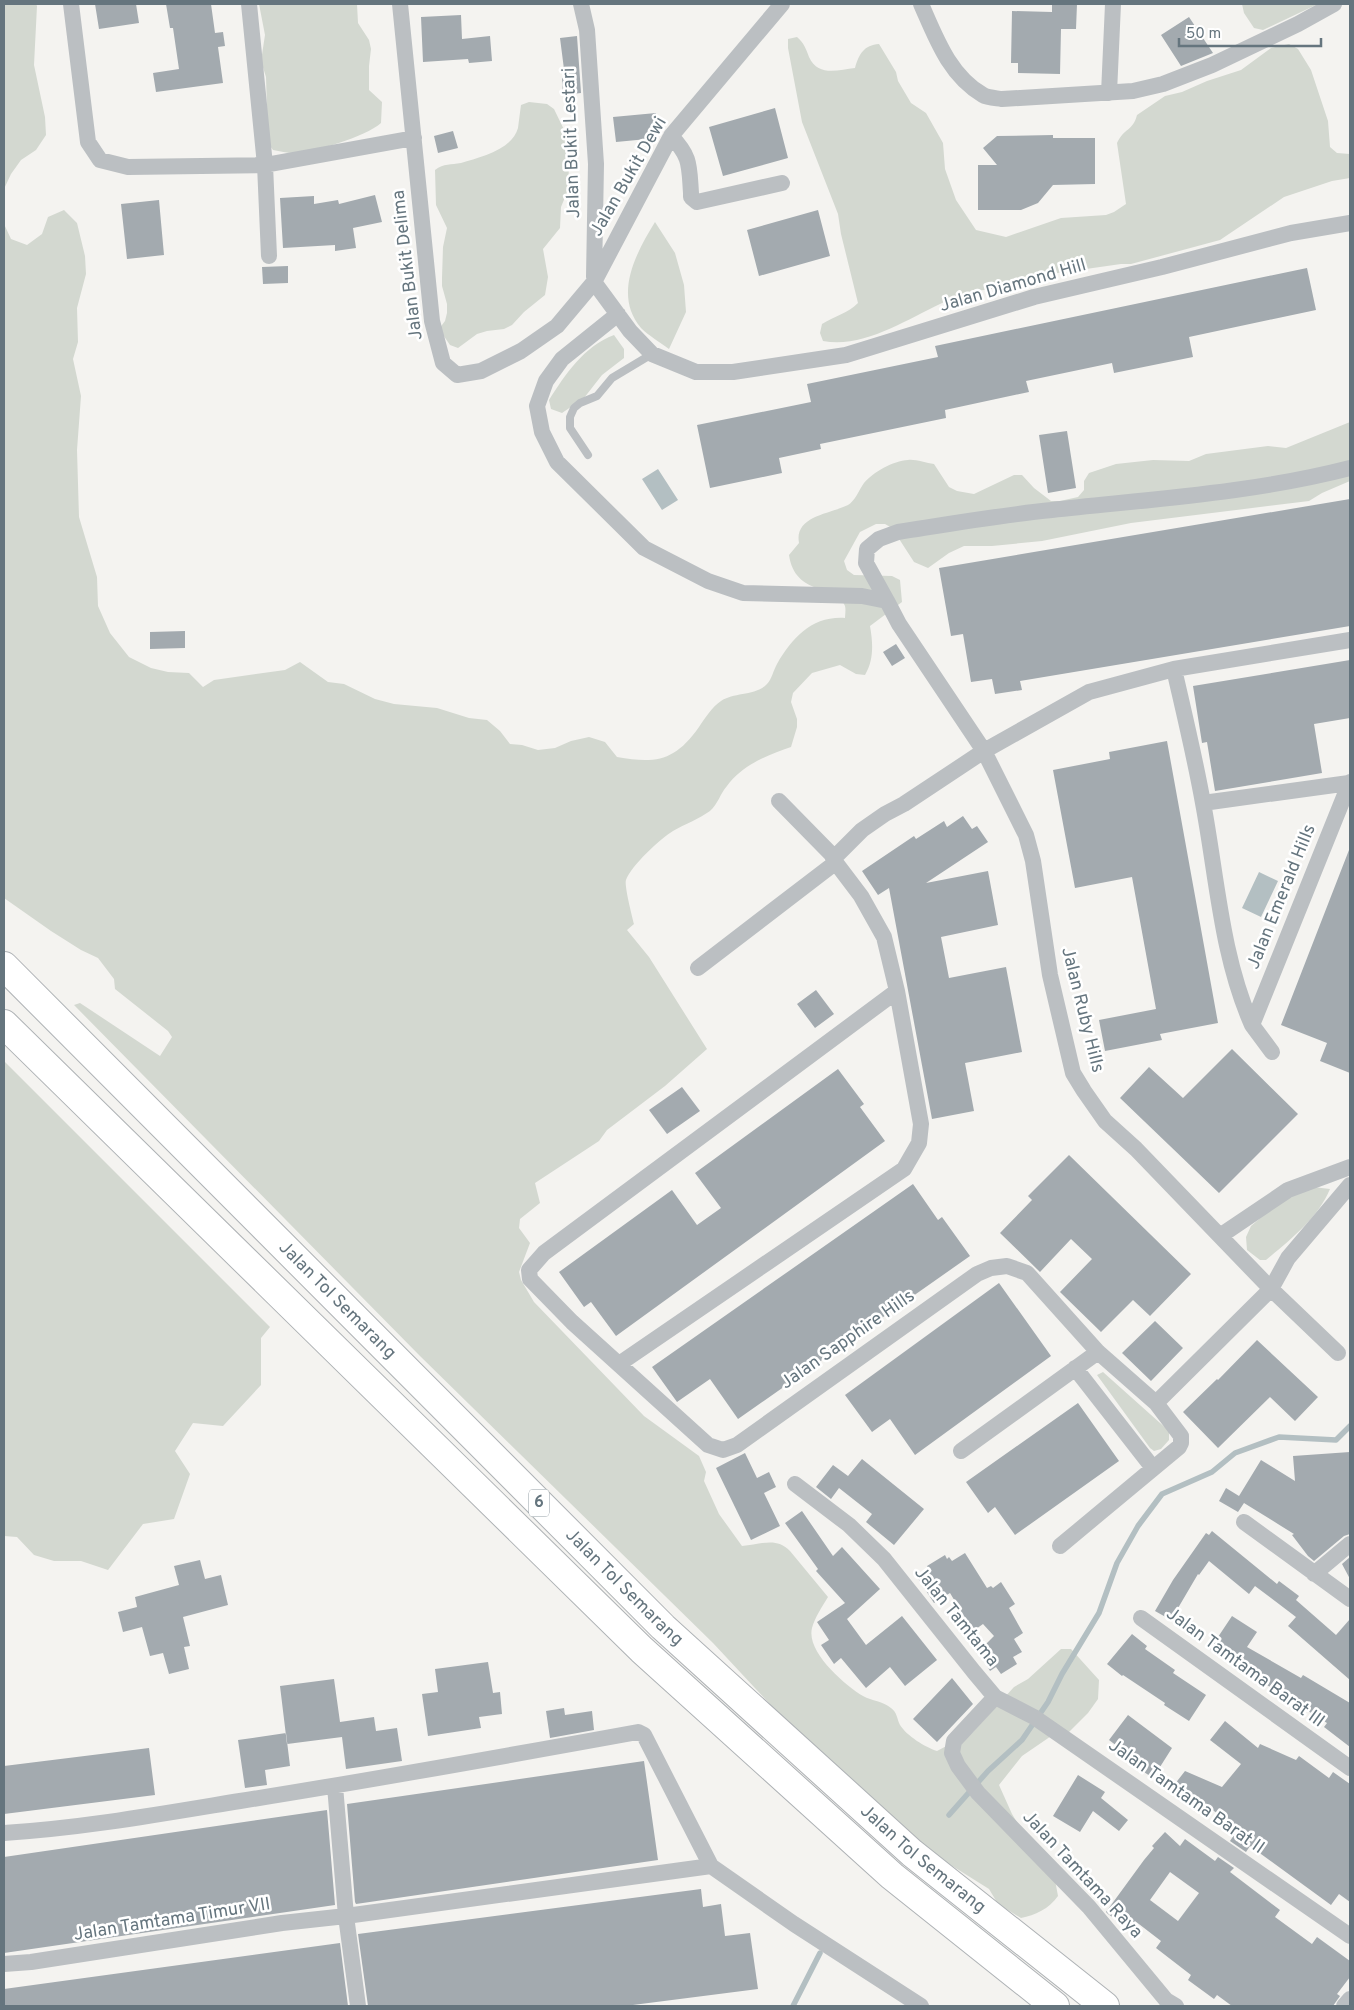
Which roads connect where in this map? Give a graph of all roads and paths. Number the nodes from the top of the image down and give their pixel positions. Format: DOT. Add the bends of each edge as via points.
graph roads {
  1 [pos="71,4"];
  2 [pos="249,4"];
  3 [pos="400,4"];
  4 [pos="581,4"];
  5 [pos="782,4"];
  6 [pos="922,4"];
  7 [pos="1113,4"];
  8 [pos="1334,4"];
  9 [pos="1108,93"];
  10 [pos="671,136"];
  11 [pos="414,138"];
  12 [pos="265,165"];
  13 [pos="782,183"];
  14 [pos="1350,223"];
  15 [pos="269,256"];
  16 [pos="594,282"];
  17 [pos="618,314"];
  18 [pos="652,354"];
  19 [pos="588,455"];
  20 [pos="1350,468"];
  21 [pos="886,601"];
  22 [pos="1350,640"];
  23 [pos="1174,669"];
  24 [pos="984,750"];
  25 [pos="1350,783"];
  26 [pos="779,801"];
  27 [pos="1203,803"];
  28 [pos="835,860"];
  29 [pos="4,966"];
  30 [pos="698,968"];
  31 [pos="897,991"];
  32 [pos="4,1024"];
  33 [pos="1252,1025"];
  34 [pos="1272,1052"];
  35 [pos="1350,1167"];
  36 [pos="1350,1185"];
  37 [pos="1220,1236"];
  38 [pos="1271,1289"];
  39 [pos="1098,1352"];
  40 [pos="1338,1353"];
  41 [pos="619,1364"];
  42 [pos="1075,1368"];
  43 [pos="1156,1403"];
  44 [pos="961,1451"];
  45 [pos="1153,1468"];
  46 [pos="795,1484"];
  47 [pos="1244,1522"];
  48 [pos="1350,1544"];
  49 [pos="1060,1546"];
  50 [pos="1314,1574"];
  51 [pos="1350,1600"];
  52 [pos="1141,1618"];
  53 [pos="996,1697"];
  54 [pos="1350,1768"];
  55 [pos="335,1786"];
  56 [pos="4,1834"];
  57 [pos="711,1866"];
  58 [pos="346,1916"];
  59 [pos="1350,1936"];
  60 [pos="4,1964"];
  61 [pos="1350,1998"];
  62 [pos="358,2006"];
  63 [pos="921,2006"];
  64 [pos="1055,2006"];
  65 [pos="1105,2006"];
  66 [pos="1176,2006"];
  67 [pos="1344,2006"];
  1 -- 12 [label="street" via="88,142 100,160 128,168"];
  2 -- 12 [label="street"];
  3 -- 11 [label="street, Jalan Bukit Delima"];
  4 -- 16 [label="street, Jalan Bukit Lestari" via="586,30 596,164"];
  5 -- 10 [label="street, Jalan Bukit Dewi"];
  6 -- 9 [label="street" via="954,70 984,96 1002,99"];
  7 -- 9 [label="street"];
  8 -- 9 [label="street" via="1212,65 1163,84"];
  10 -- 13 [label="street" via="687,155 690,193 697,202"];
  10 -- 16 [label="street, Jalan Bukit Dewi"];
  11 -- 12 [label="street"];
  11 -- 16 [label="street, Jalan Bukit Delima" via="432,321 442,363 457,375 481,371 521,352 557,326"];
  12 -- 15 [label="street"];
  14 -- 18 [label="street, Jalan Diamond Hill" via="1291,233 1034,297 846,355 733,372 696,372"];
  16 -- 17 [label="street"];
  17 -- 18 [label="street" via="630,332"];
  17 -- 21 [label="street" via="562,359 546,381 537,406 542,432 557,462 644,548 708,581 743,593 862,596"];
  18 -- 19 [label="lane" via="612,378 597,396 574,408 570,428"];
  20 -- 21 [label="street" via="1206,494 1050,510 898,532 879,539 867,550 866,563"];
  21 -- 24 [label="street"];
  22 -- 23 [label="street"];
  23 -- 24 [label="street" via="1090,692"];
  23 -- 27 [label="street, Jalan Emerald Hills"];
  24 -- 28 [label="street" via="862,830"];
  24 -- 37 [label="street, Jalan Ruby Hills" via="1026,835 1033,861 1050,975 1073,1073 1105,1121"];
  25 -- 27 [label="street, Jalan Emerald Hills"];
  25 -- 33 [label="street, Jalan Emerald Hills"];
  26 -- 28 [label="street"];
  27 -- 33 [label="street, Jalan Emerald Hills" via="1231,960"];
  28 -- 30 [label="street"];
  28 -- 31 [label="street" via="861,896 884,937"];
  29 -- 65 [label="highway, Jalan Tol Semarang / 6" via="663,1627 912,1853"];
  31 -- 41 [label="street" via="921,1124 914,1156 904,1169"];
  31 -- 41 [label="street, Jalan Sapphire Hills" via="630,1188 528,1270 530,1280"];
  32 -- 64 [label="highway, Jalan Tol Semarang / 6" via="642,1650 892,1876"];
  33 -- 34 [label="street, Jalan Emerald Hills"];
  35 -- 37 [label="street" via="1288,1190"];
  36 -- 38 [label="street" via="1288,1258"];
  37 -- 38 [label="street, Jalan Ruby Hills"];
  38 -- 40 [label="street, Jalan Ruby Hills"];
  38 -- 43 [label="street"];
  39 -- 41 [label="street, Jalan Sapphire Hills" via="1027,1273 1007,1266 991,1268 977,1274 737,1445 723,1450 708,1445"];
  39 -- 42 [label="street"];
  39 -- 43 [label="street, Jalan Sapphire Hills"];
  42 -- 44 [label="street"];
  42 -- 45 [label="street"];
  43 -- 45 [label="street, Jalan Sapphire Hills" via="1182,1440 1179,1447"];
  45 -- 49 [label="street, Jalan Sapphire Hills"];
  46 -- 53 [label="street, Jalan Tamtama" via="849,1524 884,1559"];
  47 -- 50 [label="street"];
  48 -- 50 [label="street"];
  50 -- 51 [label="street"];
  52 -- 54 [label="street, Jalan Tamtama Barat III"];
  53 -- 59 [label="street, Jalan Tamtama Barat II" via="1036,1719"];
  53 -- 66 [label="street, Jalan Tamtama Raya" via="954,1742 952,1753 958,1766 974,1788 1089,1907 1166,2000"];
  55 -- 56 [label="street"];
  55 -- 57 [label="street" via="638,1732 644,1735"];
  55 -- 58 [label="street"];
  57 -- 58 [label="street, Jalan Tamtama Timur VII"];
  57 -- 63 [label="street"];
  58 -- 60 [label="street, Jalan Tamtama Timur VII"];
  58 -- 62 [label="street"];
  61 -- 67 [label="street"];
}
